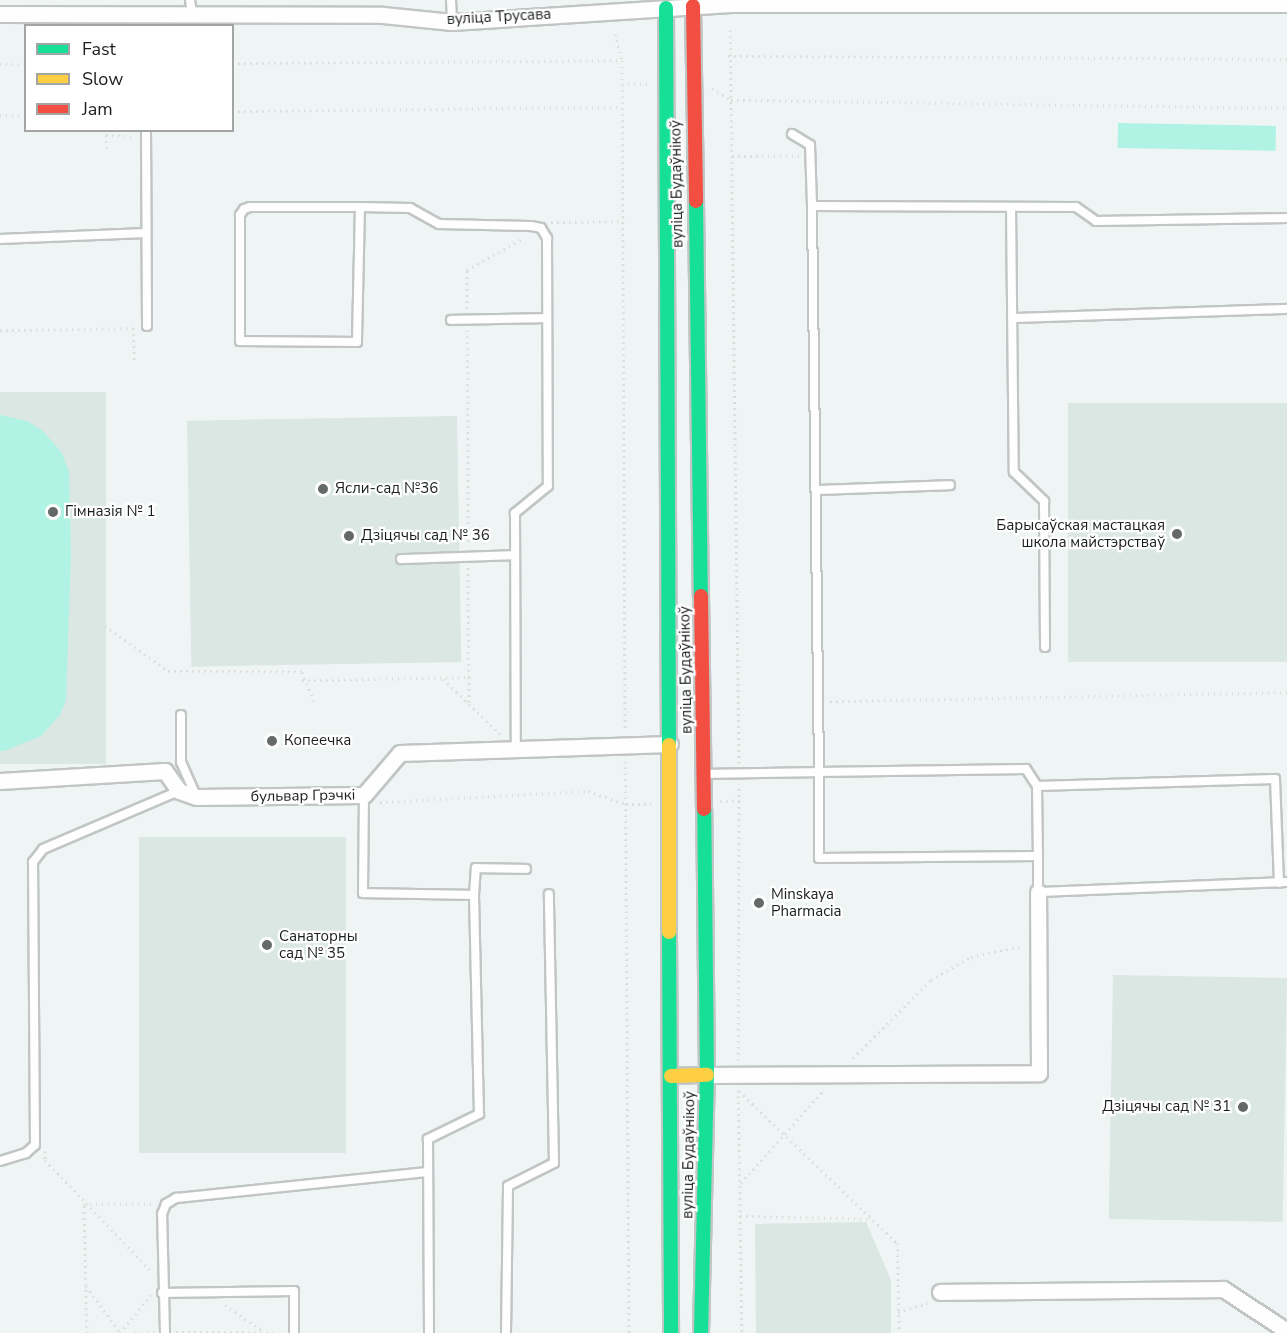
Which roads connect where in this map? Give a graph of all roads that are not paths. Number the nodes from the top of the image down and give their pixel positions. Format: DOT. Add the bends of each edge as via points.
graph roads {
  1 [pos="452,0"];
  2 [pos="1287,4"];
  3 [pos="693,6"];
  4 [pos="191,7"];
  5 [pos="666,8"];
  6 [pos="0,14"];
  7 [pos="145,21"];
  8 [pos="452,22"];
  9 [pos="146,132"];
  10 [pos="792,134"];
  11 [pos="812,206"];
  12 [pos="360,207"];
  13 [pos="1011,207"];
  14 [pos="1287,218"];
  15 [pos="146,233"];
  16 [pos="0,239"];
  17 [pos="1287,309"];
  18 [pos="546,318"];
  19 [pos="1012,318"];
  20 [pos="452,320"];
  21 [pos="147,326"];
  22 [pos="950,485"];
  23 [pos="816,490"];
  24 [pos="514,555"];
  25 [pos="401,559"];
  26 [pos="667,590"];
  27 [pos="700,590"];
  28 [pos="1045,647"];
  29 [pos="181,715"];
  30 [pos="670,744"];
  31 [pos="516,750"];
  32 [pos="819,772"];
  33 [pos="705,774"];
  34 [pos="0,781"];
  35 [pos="1037,786"];
  36 [pos="179,791"];
  37 [pos="196,797"];
  38 [pos="364,799"];
  39 [pos="1038,856"];
  40 [pos="526,869"];
  41 [pos="1283,882"];
  42 [pos="1038,892"];
  43 [pos="549,894"];
  44 [pos="474,895"];
  45 [pos="707,1075"];
  46 [pos="671,1076"];
  47 [pos="0,1161"];
  48 [pos="428,1172"];
  49 [pos="940,1292"];
  50 [pos="162,1293"];
  51 [pos="1287,1331"];
  52 [pos="165,1333"];
  53 [pos="294,1333"];
  54 [pos="429,1333"];
  55 [pos="506,1333"];
  56 [pos="671,1333"];
  57 [pos="701,1333"];
  1 -- 8 [label="lane"];
  2 -- 3 [label="street, вуліца Трусава"];
  3 -- 5 [label="street, вуліца Трусава"];
  3 -- 27 [label="street, вуліца Будаўнікоў"];
  4 -- 7 [label="street, вуліца Трусава"];
  4 -- 8 [label="street, вуліца Трусава" via="383,15"];
  5 -- 8 [label="street, вуліца Трусава"];
  5 -- 26 [label="street, вуліца Будаўнікоў"];
  6 -- 7 [label="street, вуліца Трусава"];
  9 -- 15 [label="lane"];
  10 -- 11 [label="lane" via="810,145"];
  11 -- 13 [label="lane"];
  11 -- 23 [label="lane"];
  12 -- 12 [label="lane" via="244,209 239,226 240,341 357,342"];
  12 -- 18 [label="lane" via="410,208 439,224 541,228 547,238"];
  13 -- 14 [label="lane" via="1076,207 1096,221"];
  13 -- 19 [label="lane"];
  15 -- 16 [label="lane"];
  15 -- 21 [label="lane"];
  17 -- 19 [label="lane"];
  18 -- 20 [label="lane"];
  18 -- 24 [label="lane" via="548,486 515,513"];
  19 -- 28 [label="lane" via="1014,472 1044,501"];
  22 -- 23 [label="lane"];
  23 -- 32 [label="lane"];
  24 -- 25 [label="lane"];
  24 -- 31 [label="lane"];
  26 -- 27 [label="street"];
  26 -- 30 [label="street, вуліца Будаўнікоў"];
  27 -- 33 [label="street, вуліца Будаўнікоў"];
  29 -- 37 [label="lane" via="181,762"];
  30 -- 31 [label="street, бульвар Грэчкі"];
  30 -- 46 [label="street, вуліца Будаўнікоў"];
  31 -- 38 [label="street, бульвар Грэчкі" via="400,753"];
  32 -- 33 [label="lane"];
  32 -- 35 [label="lane" via="1026,769"];
  32 -- 39 [label="lane" via="819,858"];
  33 -- 45 [label="street, вуліца Будаўнікоў"];
  34 -- 36 [label="street, бульвар Грэчкі" via="165,771"];
  35 -- 39 [label="lane"];
  35 -- 41 [label="lane" via="1275,779"];
  36 -- 37 [label="street, бульвар Грэчкі"];
  36 -- 47 [label="lane" via="43,849 33,862 35,1145 26,1154"];
  37 -- 38 [label="street, бульвар Грэчкі"];
  38 -- 44 [label="lane" via="363,893"];
  39 -- 42 [label="lane"];
  40 -- 44 [label="lane" via="476,868"];
  41 -- 42 [label="lane"];
  42 -- 45 [label="street" via="1039,1073 834,1074 738,1082"];
  43 -- 55 [label="lane" via="554,1163 508,1186"];
  44 -- 48 [label="lane" via="479,1114 428,1139"];
  45 -- 46 [label="street"];
  45 -- 57 [label="street, вуліца Будаўнікоў"];
  46 -- 56 [label="street, вуліца Будаўнікоў"];
  48 -- 50 [label="lane" via="176,1198 166,1204 162,1214"];
  48 -- 54 [label="lane"];
  49 -- 51 [label="street" via="1222,1288"];
  50 -- 52 [label="lane"];
  50 -- 53 [label="lane" via="294,1290"];
}
